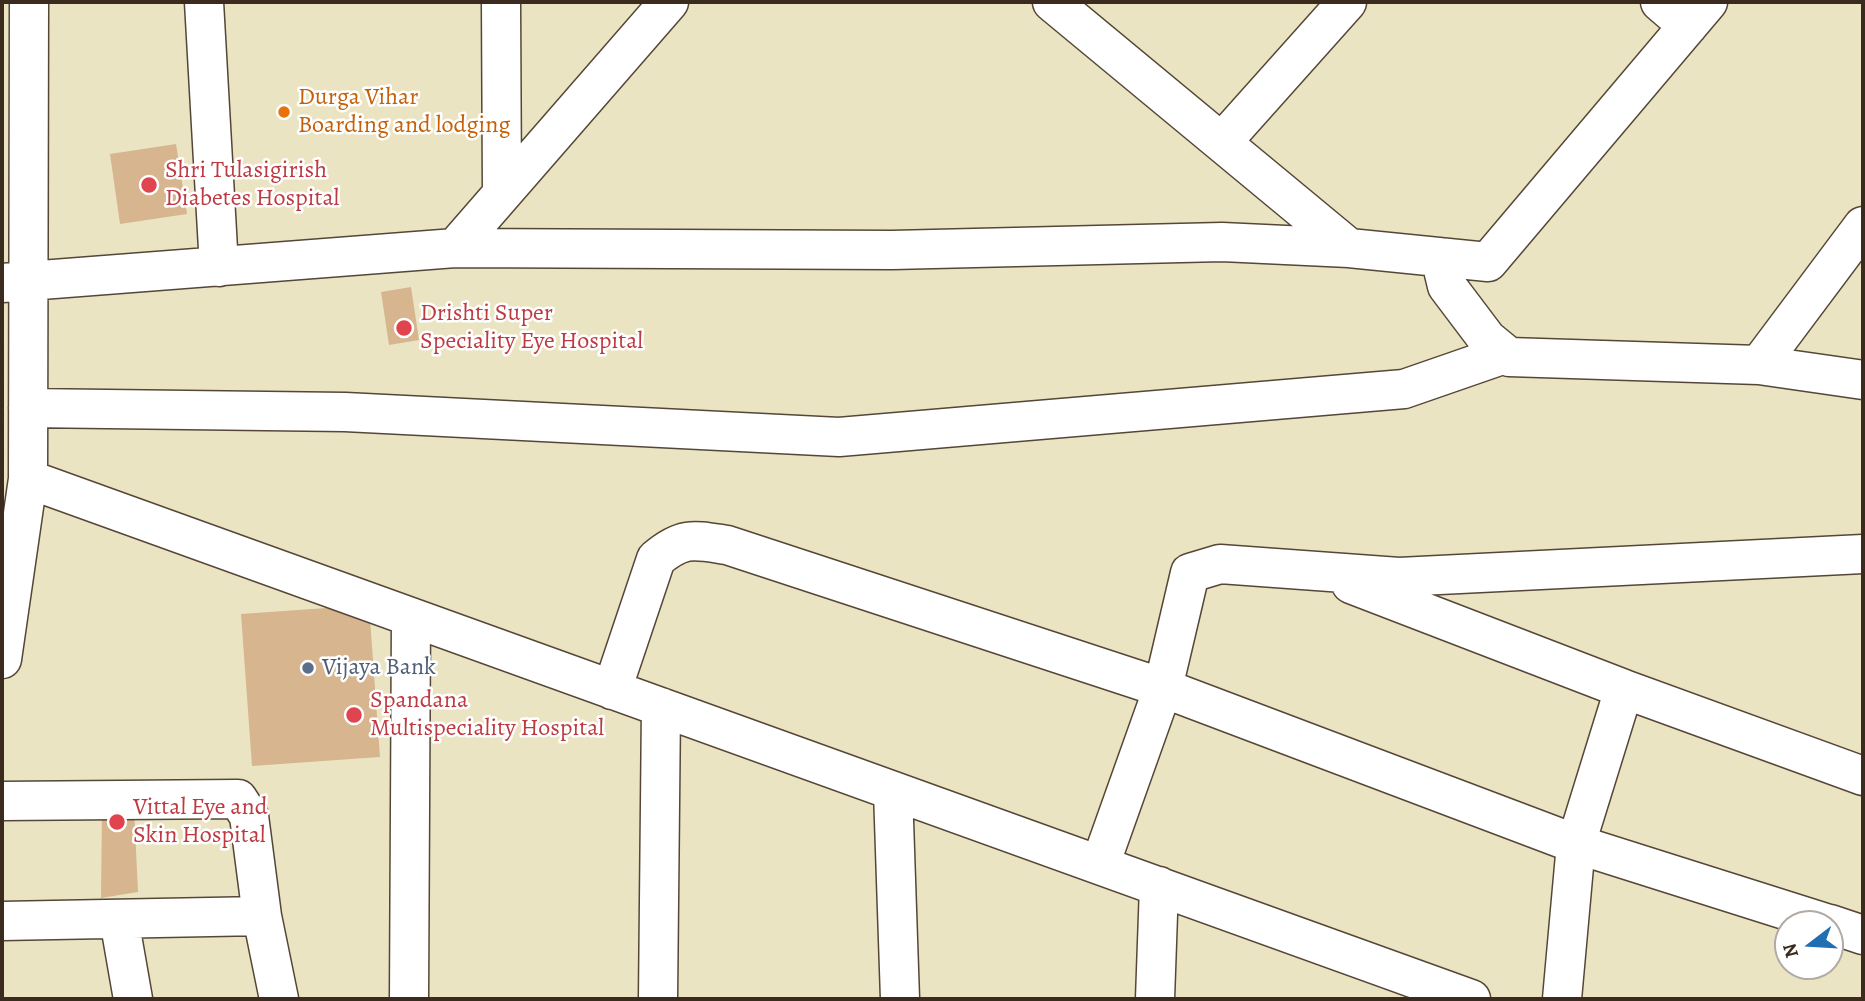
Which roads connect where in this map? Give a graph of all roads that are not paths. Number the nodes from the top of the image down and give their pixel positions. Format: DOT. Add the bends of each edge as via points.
graph roads {
  1 [pos="29,2"];
  2 [pos="204,2"];
  3 [pos="501,2"];
  4 [pos="669,2"];
  5 [pos="1052,2"];
  6 [pos="1347,2"];
  7 [pos="1685,10"];
  8 [pos="16,97"];
  9 [pos="1222,142"];
  10 [pos="502,194"];
  11 [pos="1863,226"];
  12 [pos="455,248"];
  13 [pos="1349,248"];
  14 [pos="1440,257"];
  15 [pos="219,267"];
  16 [pos="15,283"];
  17 [pos="1505,354"];
  18 [pos="1759,365"];
  19 [pos="1863,380"];
  20 [pos="19,424"];
  21 [pos="28,479"];
  22 [pos="1863,554"];
  23 [pos="1316,571"];
  24 [pos="411,617"];
  25 [pos="2,659"];
  26 [pos="1163,688"];
  27 [pos="1624,689"];
  28 [pos="612,690"];
  29 [pos="661,707"];
  30 [pos="1863,776"];
  31 [pos="893,791"];
  32 [pos="2,802"];
  33 [pos="1576,844"];
  34 [pos="1100,865"];
  35 [pos="1159,887"];
  36 [pos="1785,910"];
  37 [pos="262,916"];
  38 [pos="119,919"];
  39 [pos="2,921"];
  40 [pos="1844,929"];
  41 [pos="1863,935"];
  42 [pos="1377,982"];
  43 [pos="133,999"];
  44 [pos="279,999"];
  45 [pos="409,999"];
  46 [pos="658,999"];
  47 [pos="900,999"];
  48 [pos="1154,999"];
  49 [pos="1471,999"];
  50 [pos="1562,999"];
  1 -- 8 [label="street"];
  2 -- 15 [label="street"];
  3 -- 10 [label="street"];
  4 -- 10 [label="street"];
  5 -- 9 [label="street"];
  6 -- 9 [label="street"];
  7 -- 14 [label="street" via="1488,262"];
  8 -- 16 [label="street"];
  9 -- 13 [label="street"];
  10 -- 12 [label="street"];
  11 -- 18 [label="street"];
  12 -- 13 [label="street" via="892,250 1222,242"];
  12 -- 15 [label="street"];
  13 -- 14 [label="street"];
  14 -- 17 [label="street" via="1447,286 1487,339"];
  15 -- 16 [label="street"];
  16 -- 20 [label="street"];
  17 -- 18 [label="street"];
  17 -- 20 [label="street" via="1404,388 839,437 345,412"];
  18 -- 19 [label="street"];
  20 -- 21 [label="street"];
  21 -- 24 [label="street"];
  21 -- 25 [label="street"];
  22 -- 23 [label="street" via="1399,577"];
  23 -- 26 [label="street" via="1220,564 1190,573"];
  23 -- 27 [label="street"];
  24 -- 28 [label="street"];
  24 -- 45 [label="street"];
  26 -- 28 [label="street" via="856,585 727,545 690,539 671,546 656,559"];
  26 -- 33 [label="street"];
  26 -- 34 [label="street"];
  27 -- 30 [label="street"];
  27 -- 33 [label="street"];
  28 -- 29 [label="street"];
  29 -- 31 [label="street"];
  29 -- 46 [label="street"];
  31 -- 34 [label="street"];
  31 -- 47 [label="street"];
  32 -- 37 [label="street" via="237,799 249,816"];
  33 -- 36 [label="street"];
  33 -- 50 [label="street"];
  34 -- 35 [label="street"];
  35 -- 42 [label="street"];
  35 -- 48 [label="street"];
  37 -- 38 [label="street"];
  37 -- 44 [label="street"];
  38 -- 39 [label="street"];
  38 -- 43 [label="street"];
  40 -- 41 [label="street"];
  42 -- 49 [label="street"];
}
